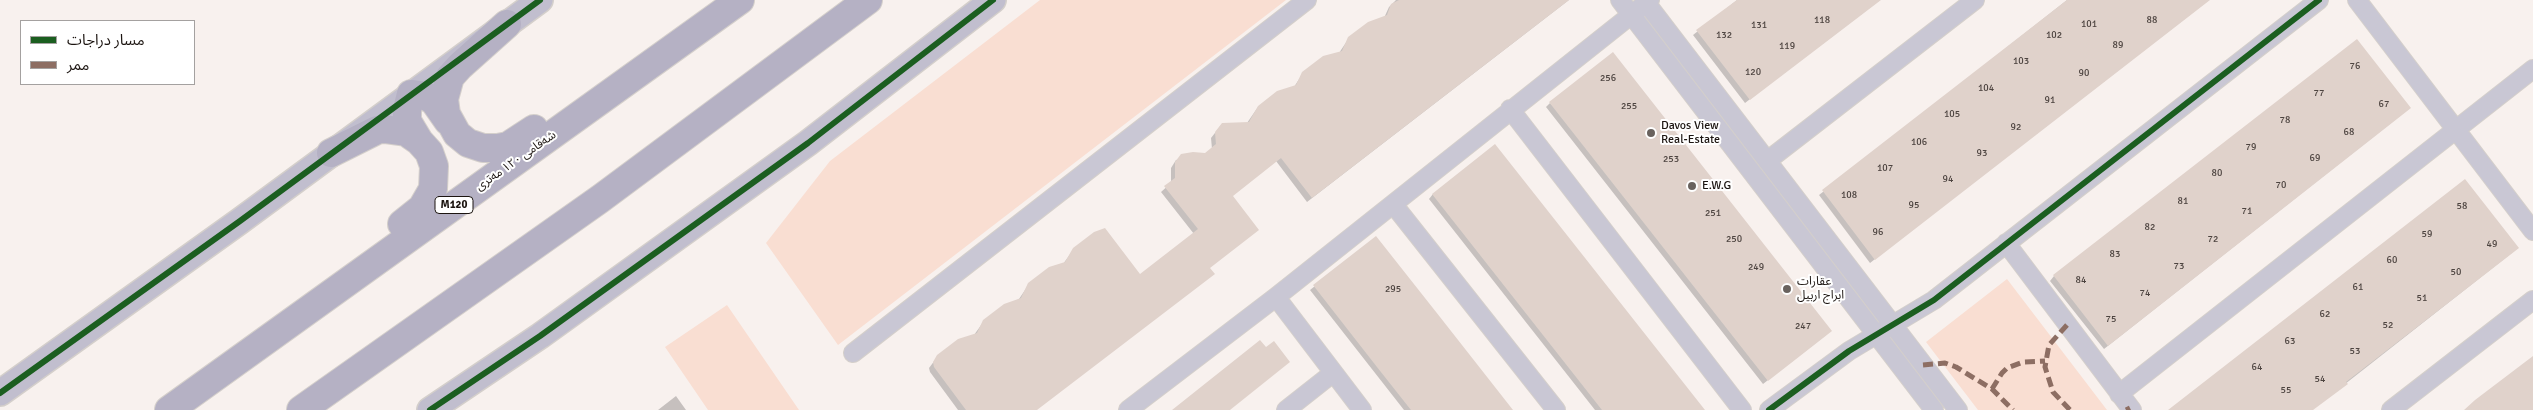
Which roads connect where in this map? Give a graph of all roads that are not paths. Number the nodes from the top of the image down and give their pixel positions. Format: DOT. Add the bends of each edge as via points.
graph roads {
  1 [pos="540,0"];
  2 [pos="740,0"];
  3 [pos="868,0"];
  4 [pos="993,0"];
  5 [pos="1307,0"];
  6 [pos="1620,0"];
  7 [pos="1975,0"];
  8 [pos="2319,0"];
  9 [pos="1647,1"];
  10 [pos="2364,2"];
  11 [pos="1632,14"];
  12 [pos="507,24"];
  13 [pos="662,57"];
  14 [pos="2533,69"];
  15 [pos="411,94"];
  16 [pos="1510,109"];
  17 [pos="448,121"];
  18 [pos="2456,129"];
  19 [pos="419,141"];
  20 [pos="331,153"];
  21 [pos="1767,161"];
  22 [pos="1393,204"];
  23 [pos="2533,231"];
  24 [pos="2006,243"];
  25 [pos="1276,297"];
  26 [pos="2533,300"];
  27 [pos="1892,326"];
  28 [pos="271,335"];
  29 [pos="1876,336"];
  30 [pos="853,353"];
  31 [pos="1333,373"];
  32 [pos="0,393"];
  33 [pos="2119,394"];
  34 [pos="169,410"];
  35 [pos="301,410"];
  36 [pos="430,410"];
  37 [pos="1128,410"];
  38 [pos="1286,410"];
  39 [pos="1362,410"];
  40 [pos="1556,410"];
  41 [pos="1742,410"];
  42 [pos="1769,410"];
  43 [pos="1934,410"];
  44 [pos="1958,410"];
  45 [pos="2132,410"];
  46 [pos="2391,410"];
  1 -- 12 [label="street"];
  2 -- 13 [label="highway, شەقامی ١٢٠ مەتری / M120"];
  3 -- 35 [label="highway" via="600,199"];
  4 -- 36 [label="street" via="808,143 540,336"];
  5 -- 30 [label="street"];
  6 -- 11 [label="street"];
  7 -- 21 [label="street"];
  8 -- 24 [label="street"];
  9 -- 11 [label="street"];
  9 -- 21 [label="street"];
  10 -- 18 [label="street"];
  11 -- 16 [label="street"];
  11 -- 29 [label="street"];
  12 -- 15 [label="street"];
  12 -- 17 [label="highway" via="450,78 444,99"];
  13 -- 17 [label="highway" via="564,108 508,146 490,149 476,146 456,134"];
  13 -- 28 [label="highway, شەقامی ١٢٠ مەتری / M120"];
  14 -- 18 [label="street"];
  15 -- 17 [label="highway" via="434,101"];
  15 -- 19 [label="highway" via="407,121"];
  15 -- 20 [label="street"];
  16 -- 22 [label="street"];
  16 -- 41 [label="street"];
  18 -- 23 [label="street"];
  18 -- 33 [label="street"];
  19 -- 20 [label="highway" via="406,132 376,130"];
  19 -- 28 [label="highway" via="434,166 433,189 427,202 414,216 336,270"];
  20 -- 32 [label="street"];
  21 -- 27 [label="street"];
  22 -- 25 [label="street"];
  22 -- 40 [label="street"];
  24 -- 27 [label="street" via="1934,300"];
  24 -- 33 [label="street"];
  25 -- 31 [label="street"];
  25 -- 37 [label="street"];
  26 -- 46 [label="street"];
  27 -- 29 [label="street"];
  27 -- 44 [label="street"];
  28 -- 34 [label="highway, شەقامی ١٢٠ مەتری / M120"];
  29 -- 42 [label="street" via="1832,363"];
  29 -- 43 [label="street"];
  31 -- 38 [label="street"];
  31 -- 39 [label="street"];
  33 -- 45 [label="street"];
}
